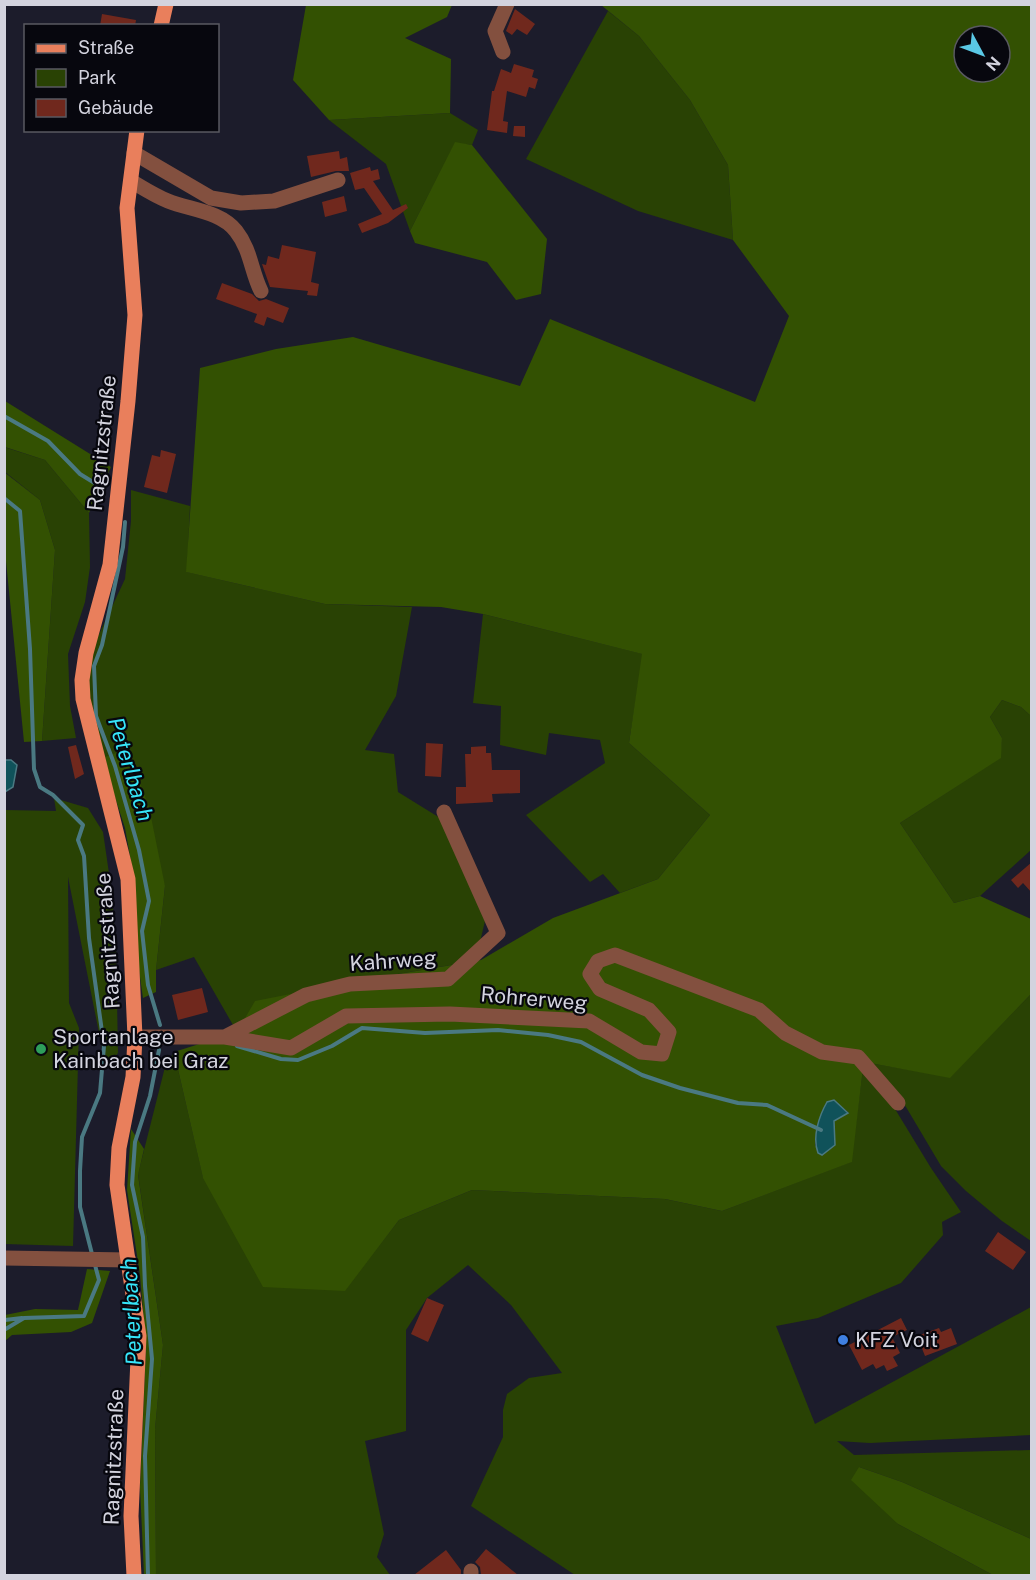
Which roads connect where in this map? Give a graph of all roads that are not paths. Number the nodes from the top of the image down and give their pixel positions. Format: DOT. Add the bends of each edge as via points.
graph roads {
  1 [pos="166,4"];
  2 [pos="507,4"];
  3 [pos="161,24"];
  4 [pos="502,52"];
  5 [pos="137,132"];
  6 [pos="134,153"];
  7 [pos="338,180"];
  8 [pos="131,181"];
  9 [pos="261,291"];
  10 [pos="444,812"];
  11 [pos="135,1037"];
  12 [pos="225,1037"];
  13 [pos="898,1103"];
  14 [pos="4,1258"];
  15 [pos="129,1260"];
  16 [pos="134,1575"];
  1 -- 3 [label="main road"];
  2 -- 4 [label="street" via="495,31"];
  5 -- 6 [label="main road, Ragnitzstraße"];
  6 -- 7 [label="street" via="211,198 241,203 274,201"];
  6 -- 8 [label="main road, Ragnitzstraße"];
  8 -- 9 [label="street" via="168,201 216,216 235,230 251,256"];
  8 -- 11 [label="main road, Ragnitzstraße" via="127,208 135,315 128,401 110,565 82,680 83,699 128,879"];
  10 -- 12 [label="street, Kahrweg" via="498,933 448,979 350,984 306,994"];
  11 -- 12 [label="street, Rohrerweg"];
  11 -- 15 [label="main road, Ragnitzstraße" via="117,1185"];
  12 -- 13 [label="street, Rohrerweg" via="291,1048 346,1016 450,1014 589,1021 641,1052 662,1054 669,1032 649,1010 600,988 590,974 598,961 615,955 759,1010 785,1033 822,1052 858,1057"];
  14 -- 15 [label="street"];
  15 -- 16 [label="main road, Ragnitzstraße" via="139,1336 131,1516"];
}
